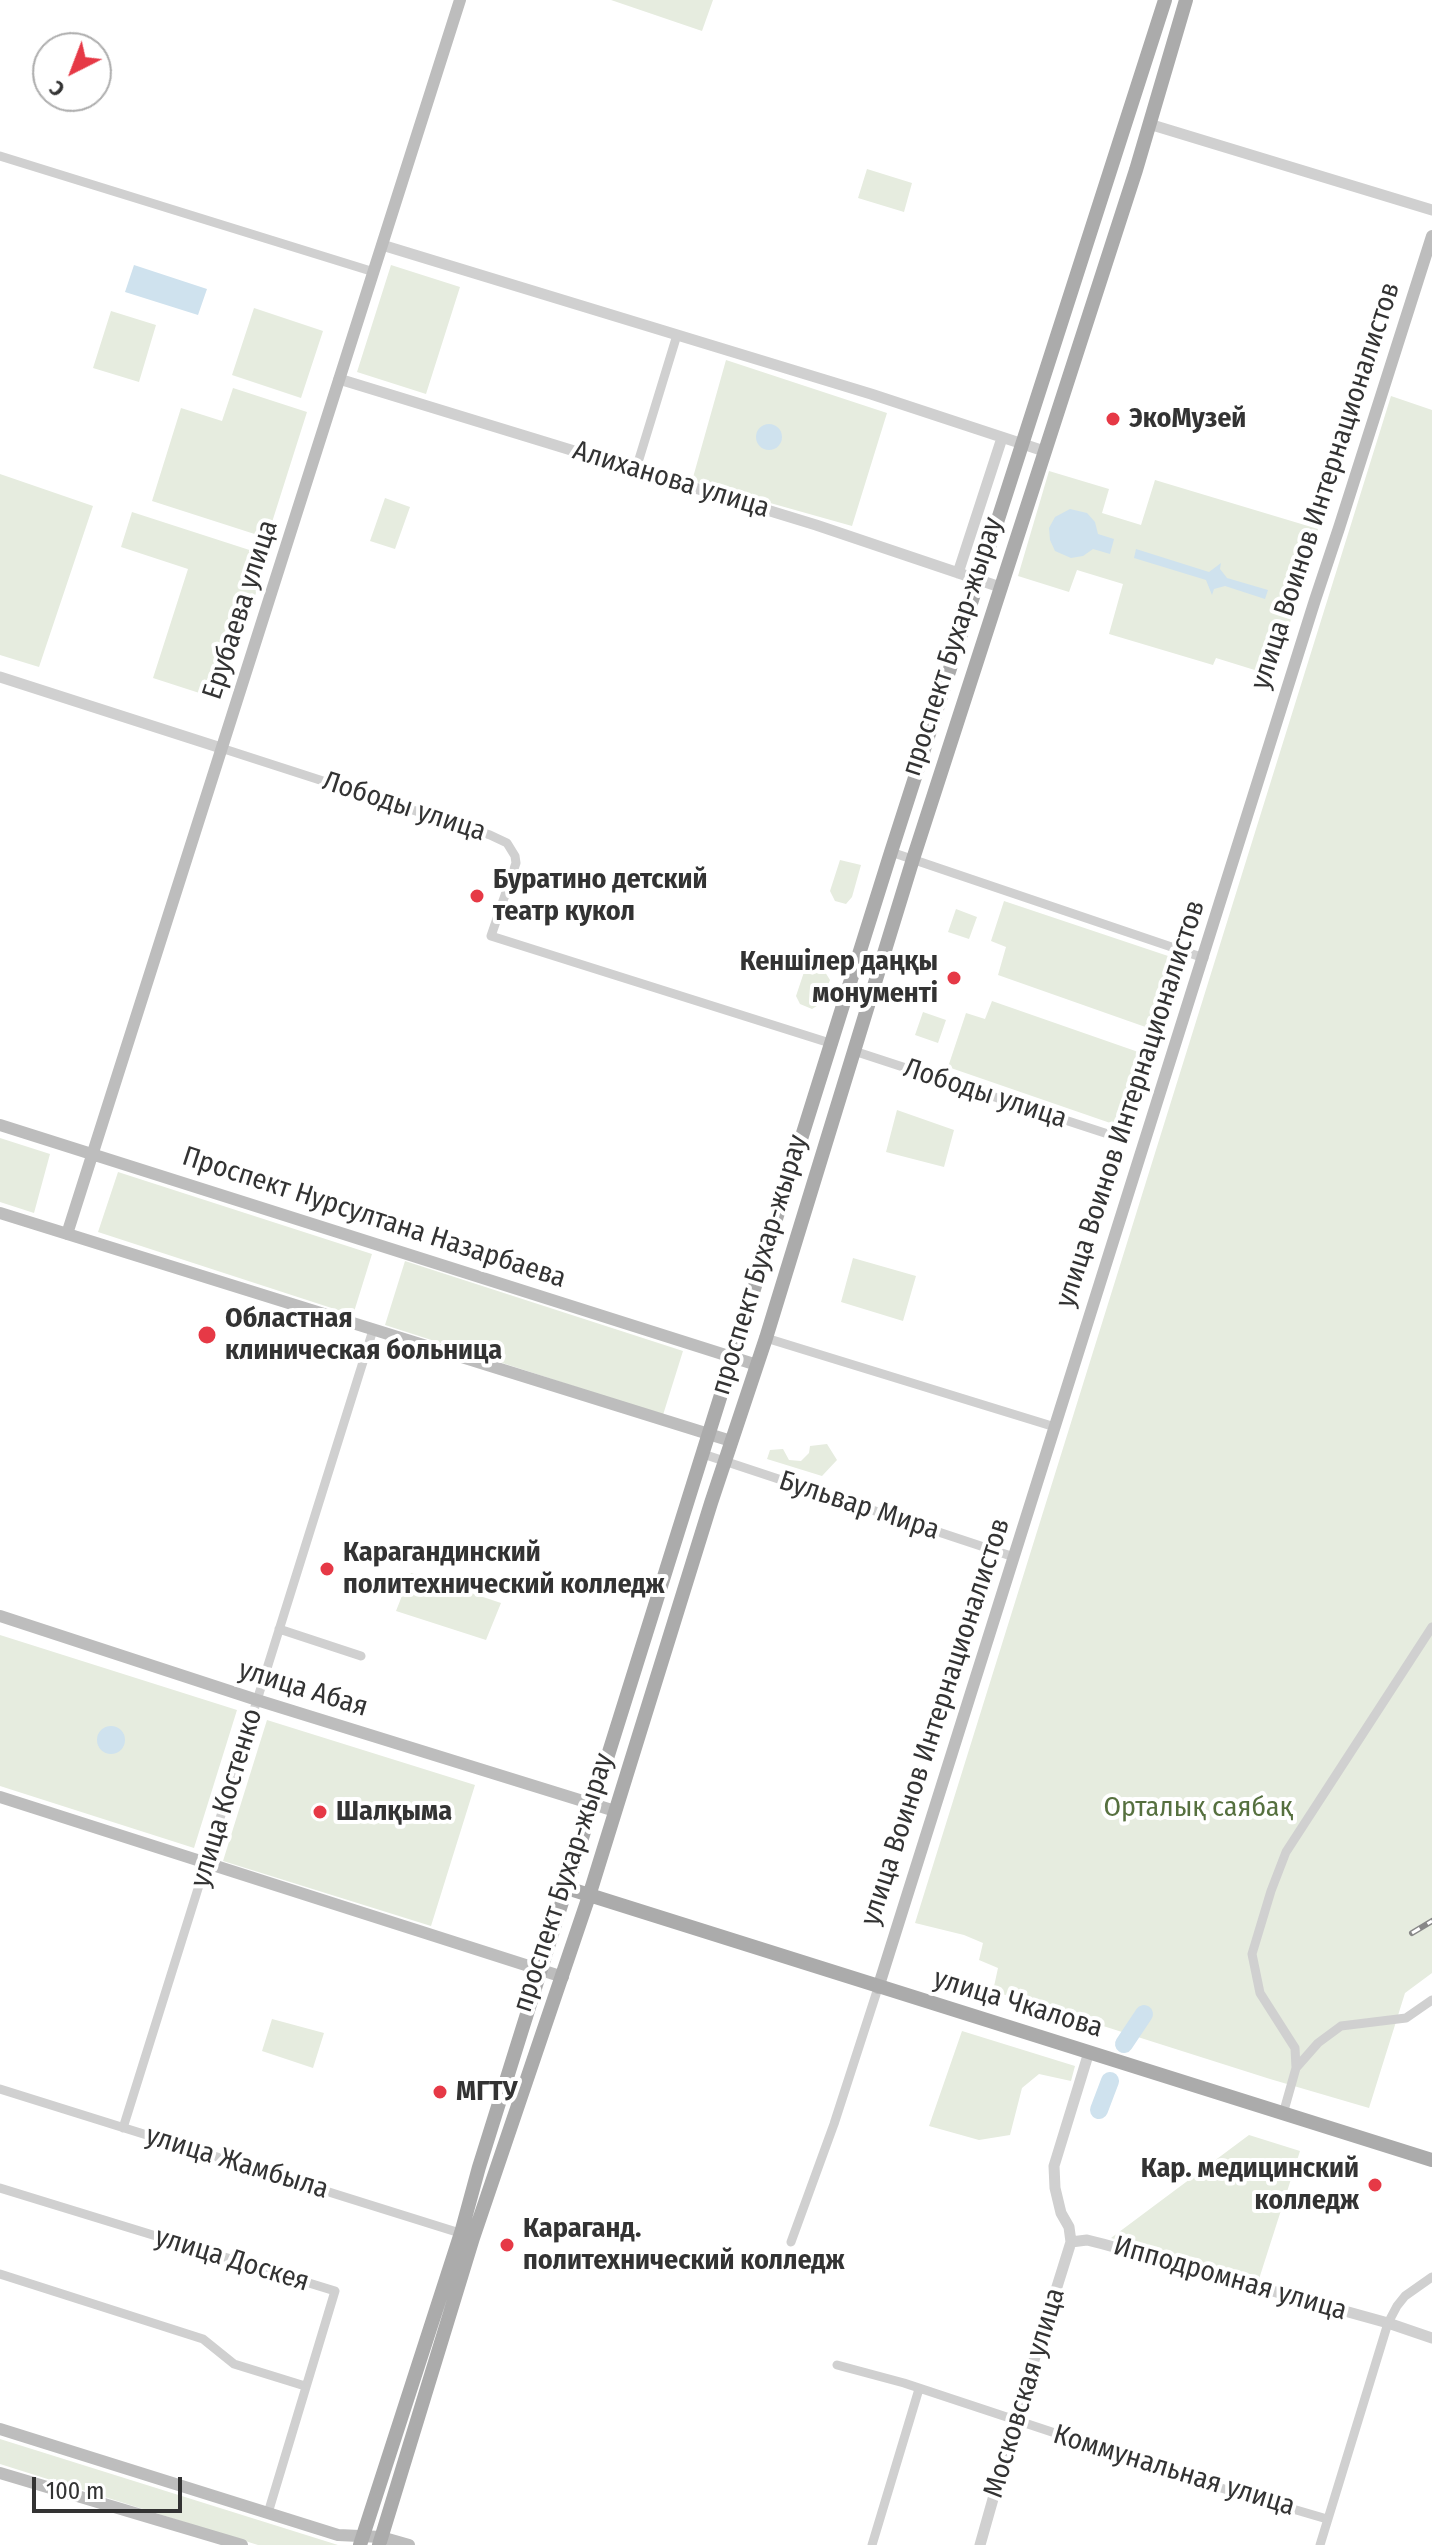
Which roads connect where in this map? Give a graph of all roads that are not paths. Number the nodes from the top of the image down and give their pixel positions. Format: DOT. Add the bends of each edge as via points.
graph roads {
  1 [pos="460,0"];
  2 [pos="1167,0"];
  3 [pos="1186,3"];
  4 [pos="1149,124"];
  5 [pos="0,156"];
  6 [pos="1432,210"];
  7 [pos="1432,236"];
  8 [pos="382,245"];
  9 [pos="374,272"];
  10 [pos="677,335"];
  11 [pos="339,379"];
  12 [pos="1002,438"];
  13 [pos="1021,444"];
  14 [pos="1044,451"];
  15 [pos="636,469"];
  16 [pos="958,573"];
  17 [pos="978,580"];
  18 [pos="1000,587"];
  19 [pos="0,677"];
  20 [pos="221,748"];
  21 [pos="891,852"];
  22 [pos="913,859"];
  23 [pos="1204,958"];
  24 [pos="833,1044"];
  25 [pos="854,1051"];
  26 [pos="0,1125"];
  27 [pos="1117,1137"];
  28 [pos="94,1156"];
  29 [pos="0,1213"];
  30 [pos="67,1234"];
  31 [pos="373,1330"];
  32 [pos="766,1338"];
  33 [pos="734,1357"];
  34 [pos="757,1365"];
  35 [pos="1055,1427"];
  36 [pos="710,1435"];
  37 [pos="731,1441"];
  38 [pos="703,1454"];
  39 [pos="724,1461"];
  40 [pos="1014,1557"];
  41 [pos="0,1616"];
  42 [pos="1432,1627"];
  43 [pos="279,1629"];
  44 [pos="361,1656"];
  45 [pos="257,1700"];
  46 [pos="0,1797"];
  47 [pos="593,1804"];
  48 [pos="615,1811"];
  49 [pos="206,1862"];
  50 [pos="567,1888"];
  51 [pos="589,1896"];
  52 [pos="541,1969"];
  53 [pos="563,1977"];
  54 [pos="878,1988"];
  55 [pos="1432,2000"];
  56 [pos="1089,2052"];
  57 [pos="1296,2068"];
  58 [pos="0,2089"];
  59 [pos="1283,2114"];
  60 [pos="123,2128"];
  61 [pos="1432,2160"];
  62 [pos="0,2188"];
  63 [pos="467,2236"];
  64 [pos="791,2242"];
  65 [pos="1071,2242"];
  66 [pos="0,2274"];
  67 [pos="1432,2277"];
  68 [pos="1388,2323"];
  69 [pos="1432,2338"];
  70 [pos="837,2365"];
  71 [pos="305,2386"];
  72 [pos="919,2389"];
  73 [pos="1015,2421"];
  74 [pos="0,2429"];
  75 [pos="0,2473"];
  76 [pos="268,2513"];
  77 [pos="1327,2519"];
  78 [pos="362,2540"];
  79 [pos="380,2541"];
  80 [pos="242,2545"];
  81 [pos="409,2545"];
  82 [pos="872,2545"];
  83 [pos="980,2545"];
  84 [pos="1320,2545"];
  1 -- 8 [label="main road, Ерубаева улица"];
  2 -- 3 [label="street"];
  2 -- 13 [label="main road, проспект Бухар-жырау"];
  3 -- 4 [label="main road, проспект Бухар-жырау"];
  4 -- 6 [label="street"];
  4 -- 14 [label="main road, проспект Бухар-жырау"];
  5 -- 9 [label="street"];
  7 -- 23 [label="main road, улица Воинов Интернационалистов"];
  8 -- 9 [label="main road, Ерубаева улица"];
  8 -- 10 [label="street"];
  9 -- 11 [label="main road, Ерубаева улица"];
  10 -- 12 [label="street"];
  10 -- 15 [label="street"];
  11 -- 15 [label="street, Алиханова улица"];
  11 -- 20 [label="main road, Ерубаева улица"];
  12 -- 13 [label="street"];
  12 -- 16 [label="street"];
  13 -- 14 [label="street"];
  13 -- 17 [label="main road, проспект Бухар-жырау"];
  14 -- 18 [label="main road, проспект Бухар-жырау"];
  15 -- 16 [label="street, Алиханова улица"];
  16 -- 17 [label="street, Алиханова улица"];
  17 -- 18 [label="street, Алиханова улица"];
  17 -- 21 [label="main road, проспект Бухар-жырау"];
  18 -- 22 [label="main road, проспект Бухар-жырау"];
  19 -- 20 [label="street, Лободы улица"];
  20 -- 24 [label="street, Лободы улица" via="500,838 512,849 516,863 491,936"];
  20 -- 28 [label="main road, Ерубаева улица"];
  21 -- 22 [label="street"];
  21 -- 24 [label="main road, проспект Бухар-жырау"];
  22 -- 23 [label="street"];
  22 -- 25 [label="main road, проспект Бухар-жырау"];
  23 -- 35 [label="main road, улица Воинов Интернационалистов"];
  24 -- 33 [label="main road, проспект Бухар-жырау"];
  25 -- 27 [label="street, Лободы улица"];
  25 -- 32 [label="main road, проспект Бухар-жырау"];
  26 -- 28 [label="main road, Проспект Нурсултана Назарбаева"];
  28 -- 30 [label="main road, Ерубаева улица"];
  28 -- 33 [label="main road, Проспект Нурсултана Назарбаева"];
  29 -- 30 [label="main road"];
  30 -- 31 [label="main road"];
  31 -- 36 [label="main road"];
  31 -- 43 [label="street, улица Костенко"];
  32 -- 34 [label="main road, проспект Бухар-жырау"];
  32 -- 35 [label="street"];
  33 -- 34 [label="main road, Проспект Нурсултана Назарбаева"];
  33 -- 36 [label="main road, проспект Бухар-жырау"];
  34 -- 37 [label="main road, проспект Бухар-жырау"];
  35 -- 40 [label="main road, улица Воинов Интернационалистов"];
  36 -- 37 [label="main road"];
  36 -- 38 [label="main road, проспект Бухар-жырау"];
  37 -- 39 [label="main road, проспект Бухар-жырау"];
  38 -- 39 [label="street, Бульвар Мира"];
  38 -- 47 [label="main road, проспект Бухар-жырау"];
  39 -- 40 [label="street, Бульвар Мира"];
  39 -- 48 [label="main road, проспект Бухар-жырау"];
  40 -- 54 [label="main road, улица Воинов Интернационалистов"];
  41 -- 45 [label="main road, улица Абая"];
  42 -- 57 [label="street" via="1286,1852 1271,1891 1252,1954 1260,1993 1295,2048"];
  43 -- 44 [label="street"];
  43 -- 45 [label="street, улица Костенко"];
  45 -- 47 [label="main road, улица Абая"];
  45 -- 49 [label="street, улица Костенко"];
  46 -- 49 [label="main road"];
  47 -- 48 [label="main road, улица Абая"];
  47 -- 50 [label="main road, проспект Бухар-жырау"];
  48 -- 51 [label="main road, проспект Бухар-жырау"];
  49 -- 52 [label="main road"];
  49 -- 60 [label="street, улица Костенко"];
  50 -- 51 [label="main road, улица Чкалова"];
  50 -- 52 [label="main road, проспект Бухар-жырау"];
  51 -- 53 [label="main road, проспект Бухар-жырау"];
  51 -- 54 [label="main road, улица Чкалова"];
  52 -- 53 [label="main road"];
  52 -- 63 [label="main road, проспект Бухар-жырау"];
  53 -- 63 [label="main road, проспект Бухар-жырау"];
  54 -- 56 [label="main road, улица Чкалова"];
  54 -- 64 [label="street"];
  55 -- 57 [label="street" via="1406,2018 1341,2026"];
  56 -- 59 [label="main road, улица Чкалова"];
  56 -- 65 [label="street" via="1054,2166"];
  57 -- 59 [label="street"];
  58 -- 60 [label="street, улица Жамбыла"];
  59 -- 61 [label="main road, улица Чкалова"];
  60 -- 63 [label="street, улица Жамбыла"];
  62 -- 71 [label="street, улица Доскея" via="335,2291"];
  63 -- 78 [label="main road, проспект Бухар-жырау"];
  63 -- 79 [label="main road, проспект Бухар-жырау"];
  65 -- 68 [label="street, Ипподромная улица" via="1103,2244"];
  65 -- 73 [label="street, Московская улица"];
  66 -- 71 [label="street" via="203,2339 234,2364"];
  67 -- 68 [label="street" via="1405,2296"];
  68 -- 69 [label="street, Ипподромная улица"];
  68 -- 77 [label="street"];
  70 -- 72 [label="street, Коммунальная улица"];
  71 -- 76 [label="street, улица Доскея"];
  72 -- 73 [label="street, Коммунальная улица"];
  72 -- 82 [label="street"];
  73 -- 77 [label="street, Коммунальная улица"];
  73 -- 83 [label="street, Московская улица"];
  74 -- 76 [label="main road"];
  75 -- 80 [label="main road"];
  76 -- 78 [label="main road"];
  77 -- 84 [label="street"];
  78 -- 79 [label="main road"];
  79 -- 81 [label="main road"];
}
